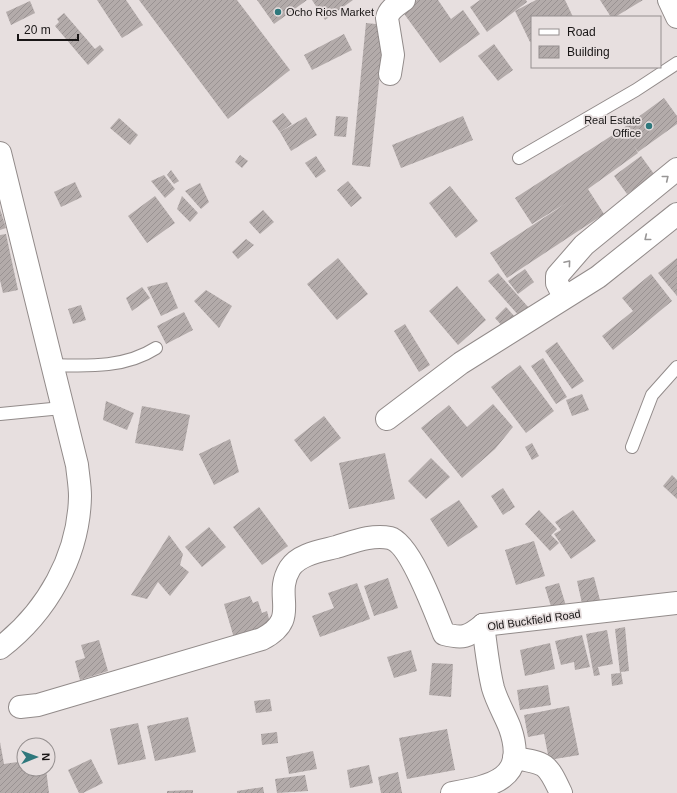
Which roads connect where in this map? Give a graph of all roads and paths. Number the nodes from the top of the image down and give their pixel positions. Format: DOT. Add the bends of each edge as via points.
graph roads {
  1 [pos="404,0"];
  2 [pos="669,0"];
  3 [pos="677,16"];
  4 [pos="677,63"];
  5 [pos="390,74"];
  6 [pos="0,152"];
  7 [pos="519,158"];
  8 [pos="677,169"];
  9 [pos="677,214"];
  10 [pos="564,297"];
  11 [pos="156,348"];
  12 [pos="52,365"];
  13 [pos="677,367"];
  14 [pos="62,408"];
  15 [pos="0,414"];
  16 [pos="387,419"];
  17 [pos="632,447"];
  18 [pos="677,602"];
  19 [pos="483,625"];
  20 [pos="0,648"];
  21 [pos="20,707"];
  22 [pos="514,758"];
  23 [pos="452,793"];
  24 [pos="561,793"];
  1 -- 5 [label="street" via="388,13 387,18 393,55"];
  2 -- 3 [label="street"];
  4 -- 7 [label="lane" via="636,90"];
  6 -- 12 [label="street"];
  10 -- 8 [label="street, one-way" via="557,283 557,276 584,245"];
  9 -- 10 [label="street, one-way" via="598,277"];
  10 -- 16 [label="street" via="461,363"];
  11 -- 12 [label="lane" via="145,356 102,366"];
  12 -- 14 [label="street"];
  13 -- 17 [label="lane" via="652,395"];
  14 -- 15 [label="lane"];
  14 -- 20 [label="street" via="76,465 80,495 77,527 70,558 36,614 17,635"];
  18 -- 19 [label="street, Old Buckfield Road"];
  19 -- 21 [label="street" via="472,634 459,638 444,634 411,559 403,547 392,539 368,538 317,552 300,559 290,568 285,582 284,614 281,624 262,639"];
  19 -- 22 [label="street, Old Buckfield Road" via="493,689 510,729"];
  22 -- 23 [label="street" via="506,776 498,782"];
  22 -- 24 [label="street" via="540,762 551,771"];
}
